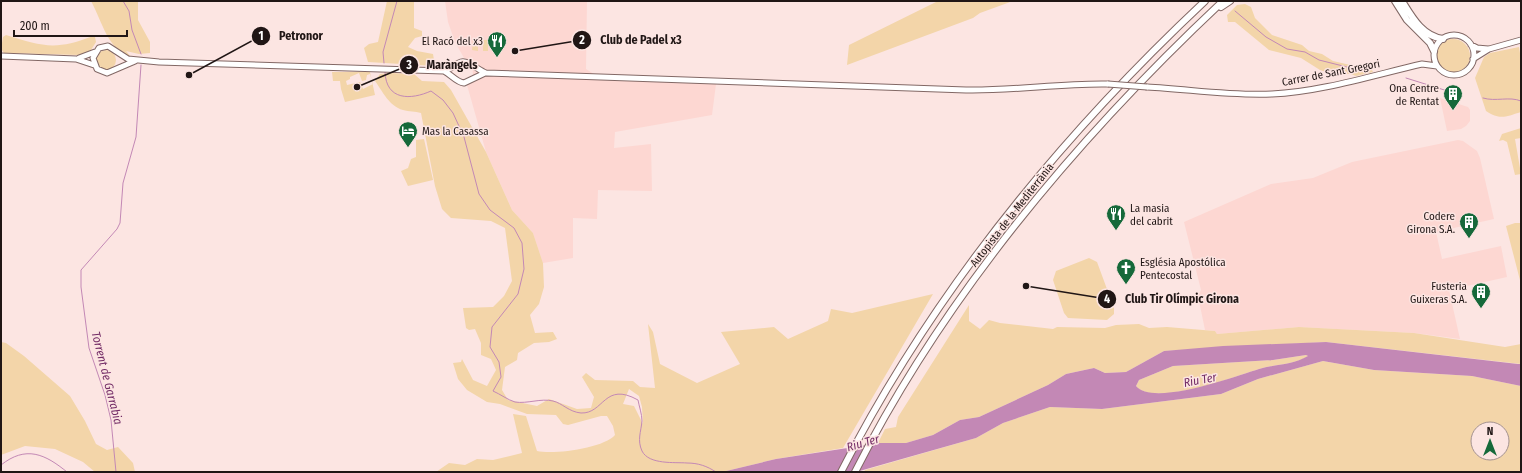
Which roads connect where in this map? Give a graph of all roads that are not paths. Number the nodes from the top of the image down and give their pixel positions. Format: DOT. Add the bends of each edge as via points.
graph roads {
  1 [pos="1205,1"];
  2 [pos="1223,1"];
  3 [pos="1230,1"];
  4 [pos="1395,1"];
  5 [pos="1402,1"];
  6 [pos="1209,14"];
  7 [pos="1443,39"];
  8 [pos="1521,40"];
  9 [pos="1471,46"];
  10 [pos="1489,49"];
  11 [pos="95,52"];
  12 [pos="1434,52"];
  13 [pos="119,54"];
  14 [pos="1,56"];
  15 [pos="76,59"];
  16 [pos="1473,59"];
  17 [pos="135,60"];
  18 [pos="1422,64"];
  19 [pos="94,65"];
  20 [pos="1437,66"];
  21 [pos="454,67"];
  22 [pos="474,67"];
  23 [pos="118,68"];
  24 [pos="444,71"];
  25 [pos="486,73"];
  26 [pos="454,77"];
  27 [pos="474,77"];
  28 [pos="841,472"];
  29 [pos="855,472"];
  1 -- 28 [label="highway, Autopista de la Mediterrània" via="1137,67 1068,141 998,227 949,293 886,392"];
  2 -- 6 [label="highway, Autopista de la Mediterrània"];
  3 -- 6 [label="highway"];
  4 -- 12 [label="highway" via="1407,20 1430,43"];
  5 -- 7 [label="highway" via="1422,30"];
  6 -- 29 [label="highway, Autopista de la Mediterrània" via="1144,78 1076,151 1005,238 961,298 908,380"];
  7 -- 9 [label="main road" via="1459,36"];
  7 -- 12 [label="main road" via="1437,44"];
  8 -- 10 [label="main road"];
  9 -- 10 [label="main road"];
  9 -- 16 [label="main road"];
  10 -- 16 [label="main road"];
  11 -- 13 [label="main road" via="100,47 108,46"];
  11 -- 15 [label="main road"];
  11 -- 19 [label="main road"];
  12 -- 18 [label="main road, Carrer de Sant Gregori"];
  12 -- 20 [label="main road"];
  13 -- 17 [label="main road"];
  13 -- 23 [label="main road"];
  14 -- 15 [label="main road"];
  15 -- 19 [label="main road"];
  16 -- 20 [label="main road" via="1468,69 1458,75 1447,74"];
  17 -- 23 [label="main road"];
  17 -- 24 [label="main road"];
  18 -- 20 [label="main road, Carrer de Sant Gregori"];
  18 -- 25 [label="main road, Carrer de Sant Gregori, bridge" via="1279,94 1108,84 966,90"];
  19 -- 23 [label="main road" via="100,72 107,74"];
  21 -- 22 [label="main road" via="464,62"];
  21 -- 24 [label="main road"];
  21 -- 26 [label="main road"];
  22 -- 25 [label="main road"];
  22 -- 27 [label="main road"];
  24 -- 26 [label="main road"];
  25 -- 27 [label="main road"];
  26 -- 27 [label="main road" via="464,83"];
}
